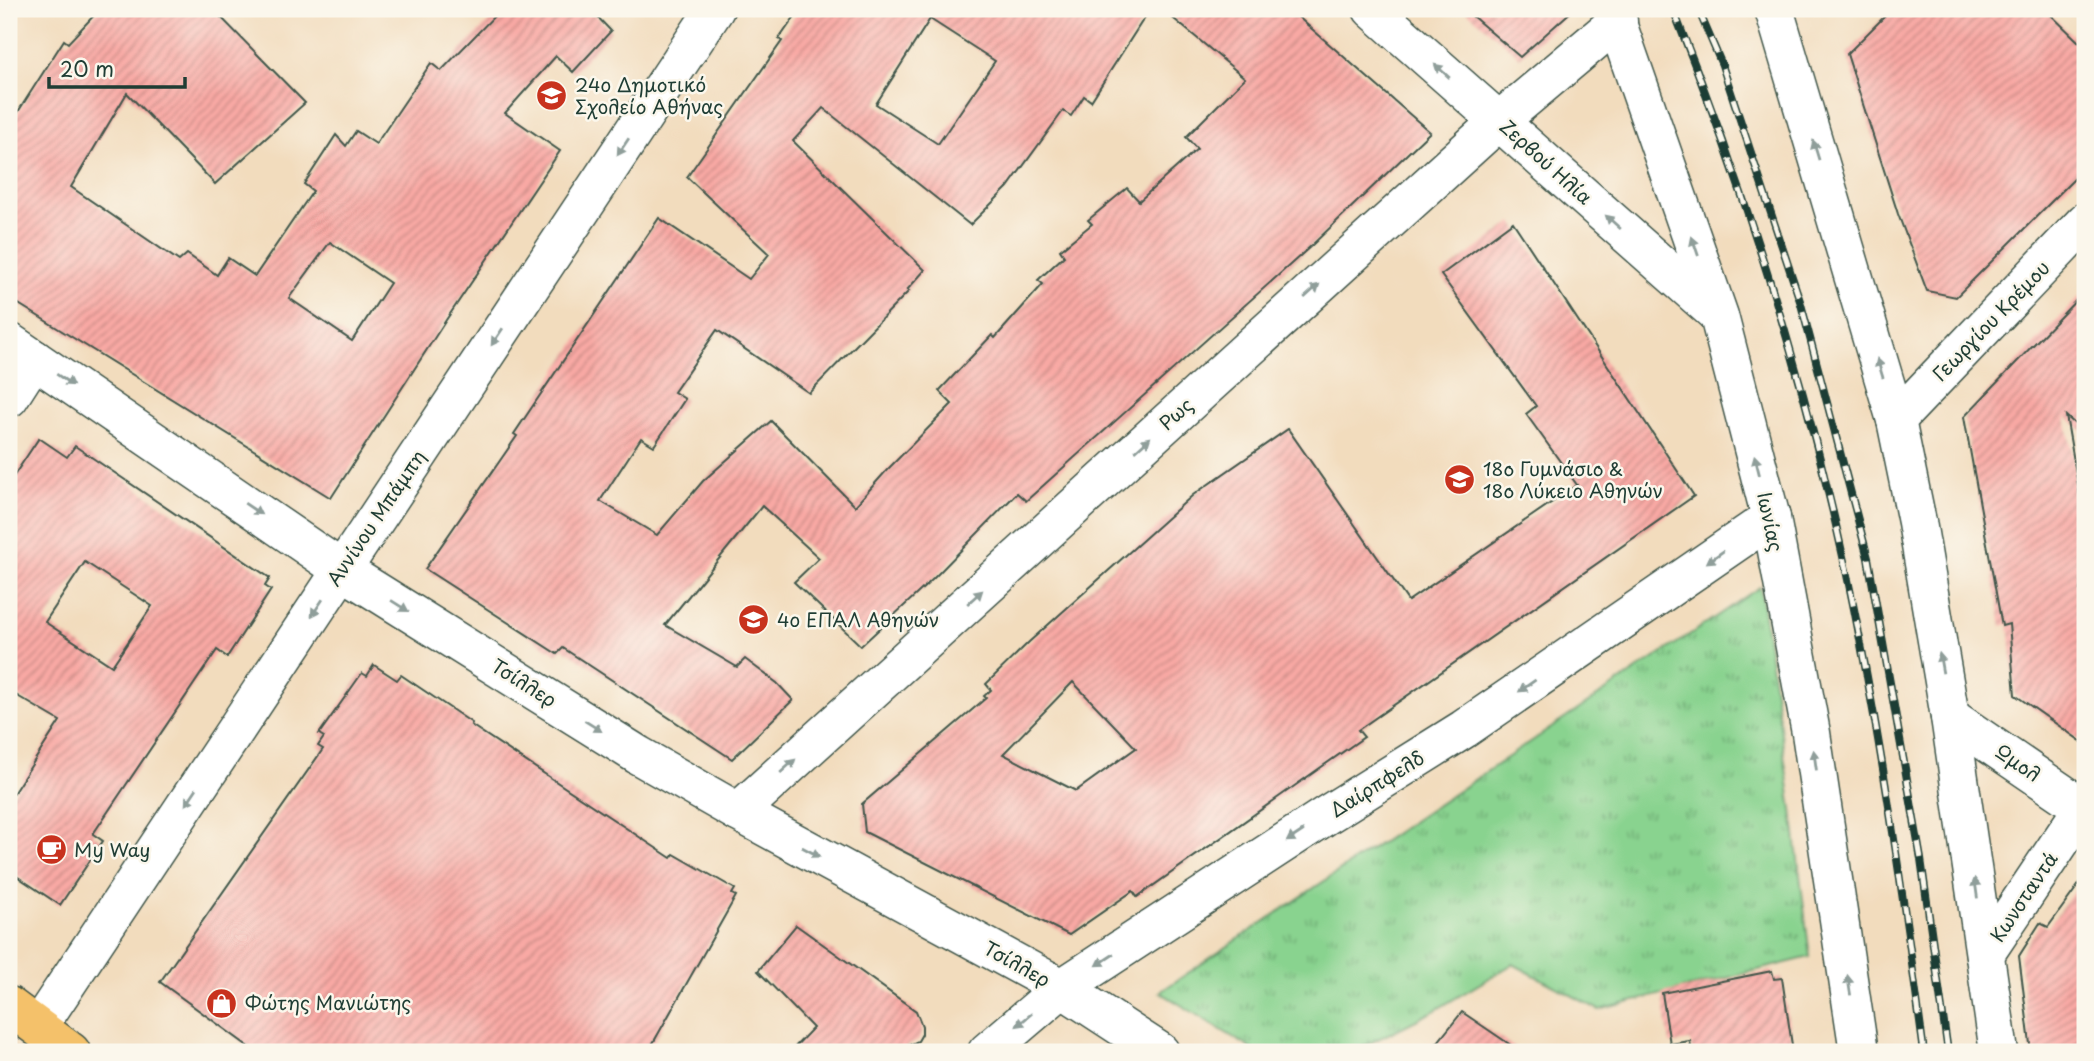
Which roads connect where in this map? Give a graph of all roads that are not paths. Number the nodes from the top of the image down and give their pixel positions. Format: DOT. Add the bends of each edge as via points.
graph roads {
  1 [pos="715,9"];
  2 [pos="1372,9"];
  3 [pos="1774,9"];
  4 [pos="1615,15"];
  5 [pos="1499,121"];
  6 [pos="2085,222"];
  7 [pos="1719,316"];
  8 [pos="21,351"];
  9 [pos="9,398"];
  10 [pos="1896,420"];
  11 [pos="1771,518"];
  12 [pos="342,570"];
  13 [pos="1950,717"];
  14 [pos="2085,807"];
  15 [pos="738,812"];
  16 [pos="1985,954"];
  17 [pos="1062,988"];
  18 [pos="23,1016"];
  19 [pos="71,1052"];
  20 [pos="987,1052"];
  21 [pos="1160,1052"];
  22 [pos="1859,1052"];
  23 [pos="1999,1052"];
  1 -- 12 [label="street, Αννίνου Μπάμπη, one-way"];
  5 -- 2 [label="street, Ζερβού Ηλία, one-way"];
  10 -- 3 [label="street, one-way"];
  4 -- 5 [label="street, Ρως"];
  7 -- 4 [label="street, Ιωνίας, one-way"];
  7 -- 5 [label="street, Ζερβού Ηλία, one-way"];
  15 -- 5 [label="street, Ρως, one-way"];
  6 -- 10 [label="street, Γεωργίου Κρέμου"];
  11 -- 7 [label="street, Ιωνίας, one-way"];
  8 -- 9 [label="street"];
  8 -- 12 [label="street, Τσίλλερ, one-way"];
  13 -- 10 [label="street, one-way"];
  11 -- 17 [label="street, Δαίρπφελδ, one-way" via="1464,729"];
  22 -- 11 [label="street, Ιωνίας, one-way" via="1811,733"];
  12 -- 15 [label="street, Τσίλλερ, one-way" via="638,755"];
  12 -- 18 [label="street, Αννίνου Μπάμπη, one-way"];
  13 -- 14 [label="street, Ωμολ"];
  16 -- 13 [label="street, one-way"];
  14 -- 16 [label="street, Κωνσταντά"];
  15 -- 17 [label="street, Τσίλλερ, one-way"];
  16 -- 23 [label="street"];
  17 -- 20 [label="street, Δαίρπφελδ, one-way"];
  17 -- 21 [label="street, Τσίλλερ"];
  18 -- 19 [label="main road"];
}
